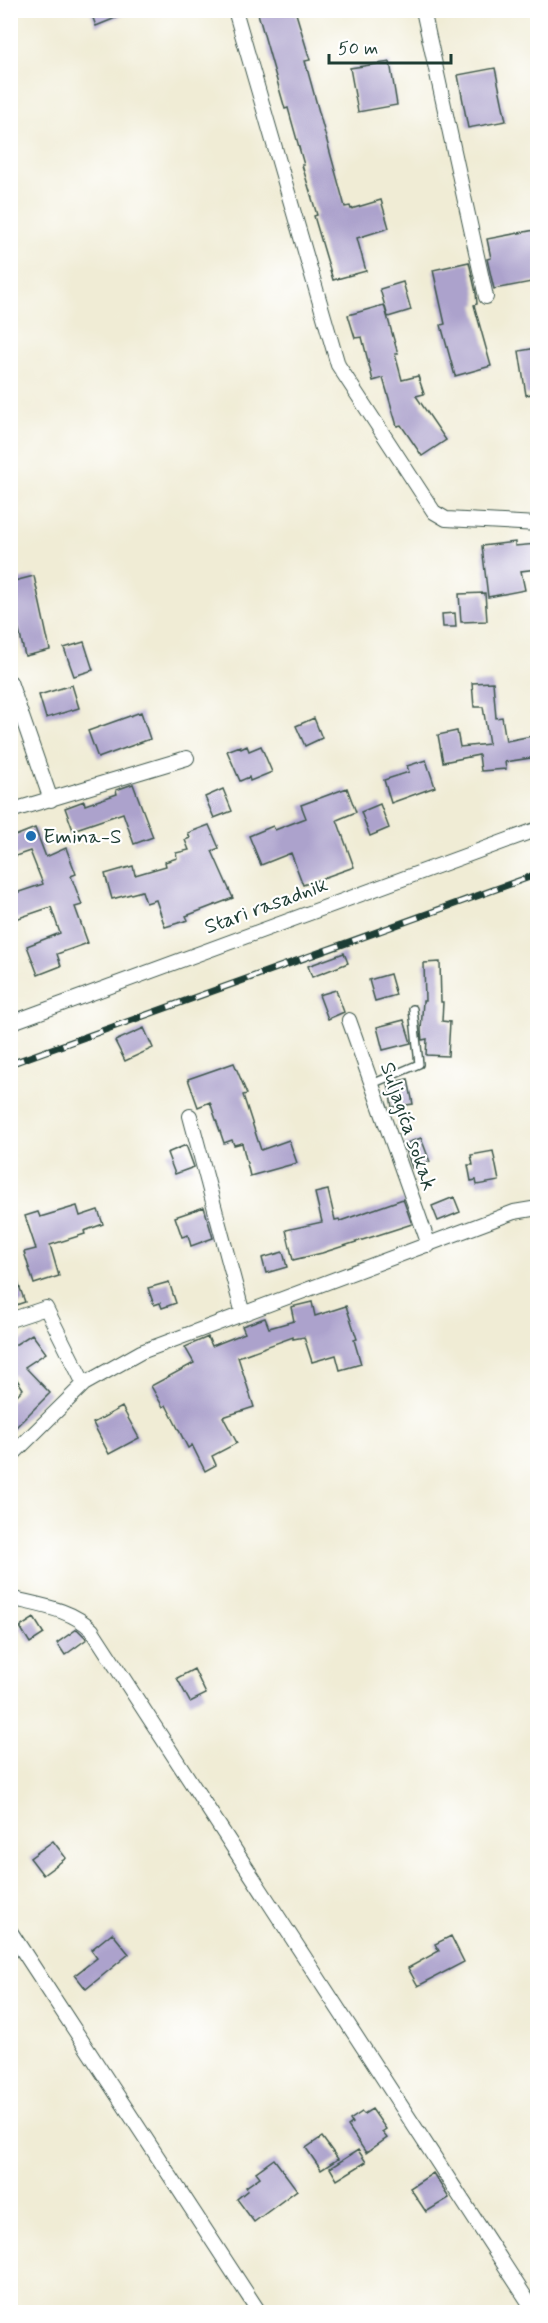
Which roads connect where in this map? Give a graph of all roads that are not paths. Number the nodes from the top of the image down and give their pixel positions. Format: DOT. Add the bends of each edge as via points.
graph roads {
  1 [pos="235,10"];
  2 [pos="423,10"];
  3 [pos="486,297"];
  4 [pos="537,524"];
  5 [pos="10,682"];
  6 [pos="187,758"];
  7 [pos="51,800"];
  8 [pos="10,811"];
  9 [pos="537,829"];
  10 [pos="414,1009"];
  11 [pos="349,1020"];
  12 [pos="10,1023"];
  13 [pos="372,1084"];
  14 [pos="190,1116"];
  15 [pos="537,1208"];
  16 [pos="429,1245"];
  17 [pos="243,1314"];
  18 [pos="10,1320"];
  19 [pos="84,1384"];
  20 [pos="10,1456"];
  21 [pos="10,1598"];
  22 [pos="10,1931"];
  23 [pos="259,2313"];
  24 [pos="535,2313"];
  1 -- 4 [label="street" via="338,365 434,512 446,519"];
  2 -- 3 [label="street"];
  5 -- 7 [label="street"];
  6 -- 7 [label="street"];
  7 -- 8 [label="street"];
  9 -- 12 [label="street, Stari rasadnik"];
  10 -- 13 [label="lane" via="418,1064"];
  11 -- 13 [label="street, Suljagića sokak"];
  13 -- 16 [label="street, Suljagića sokak"];
  14 -- 17 [label="street"];
  15 -- 16 [label="street" via="514,1212"];
  16 -- 17 [label="street"];
  17 -- 19 [label="street" via="141,1352"];
  18 -- 19 [label="street" via="46,1308"];
  19 -- 20 [label="street"];
  21 -- 24 [label="street" via="82,1619 92,1630"];
  22 -- 23 [label="street"];
}
